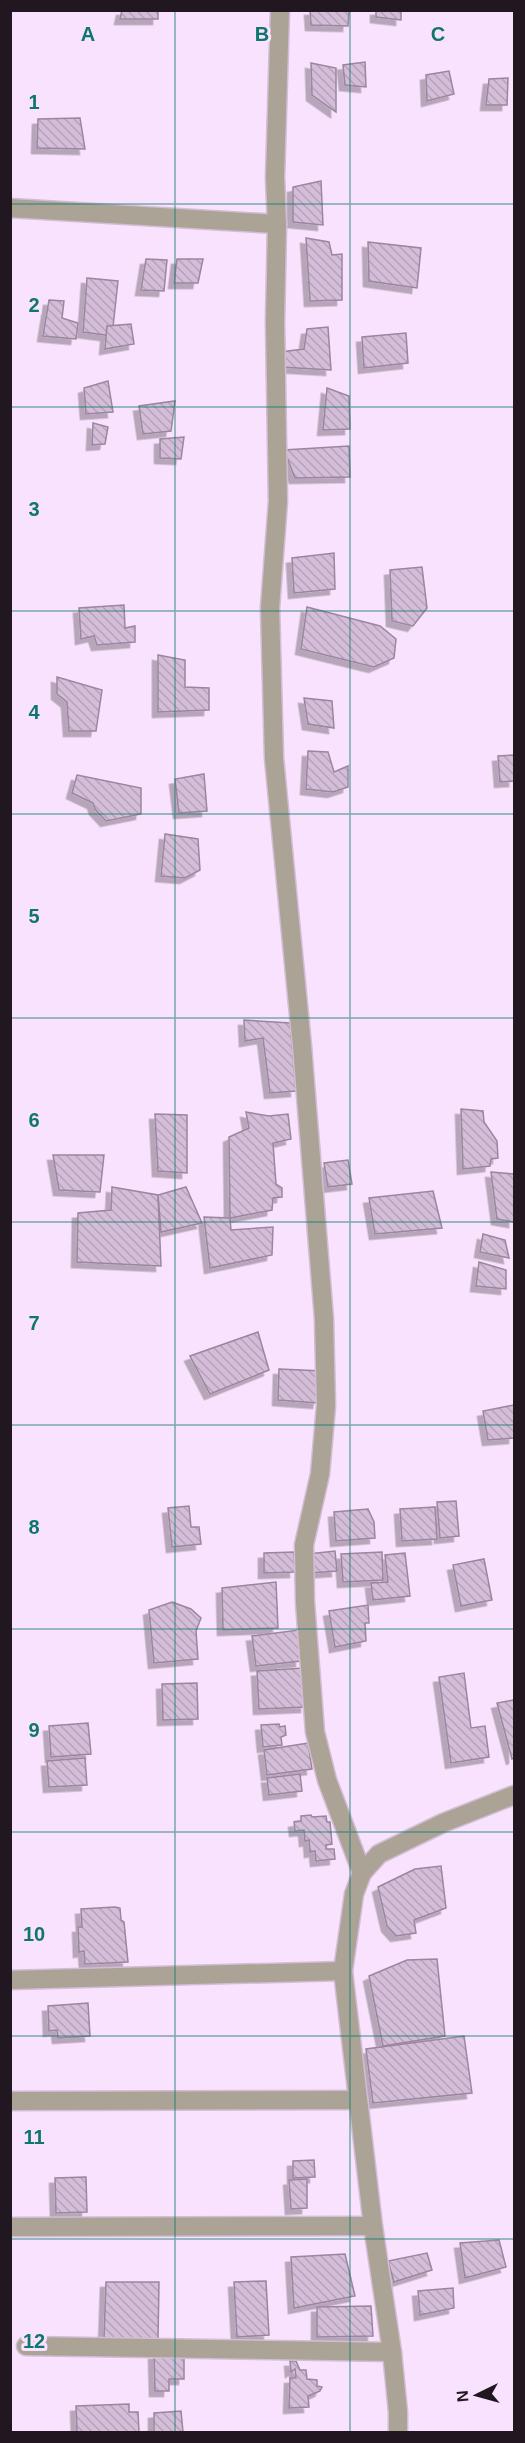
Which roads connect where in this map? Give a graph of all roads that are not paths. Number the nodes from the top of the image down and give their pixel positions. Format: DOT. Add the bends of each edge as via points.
graph roads {
  1 [pos="280,10"];
  2 [pos="10,208"];
  3 [pos="277,224"];
  4 [pos="514,1795"];
  5 [pos="362,1873"];
  6 [pos="343,1971"];
  7 [pos="10,1980"];
  8 [pos="358,2100"];
  9 [pos="10,2101"];
  10 [pos="373,2226"];
  11 [pos="10,2227"];
  12 [pos="26,2346"];
  13 [pos="392,2352"];
  14 [pos="398,2433"];
  1 -- 3 [label="street"];
  2 -- 3 [label="street"];
  3 -- 5 [label="street" via="278,501 270,608 274,758 324,1319 326,1406 320,1474 303,1545 305,1602 315,1732 327,1780"];
  4 -- 5 [label="street" via="379,1854"];
  5 -- 6 [label="street" via="354,1894"];
  6 -- 7 [label="street"];
  6 -- 8 [label="street"];
  8 -- 9 [label="street"];
  8 -- 10 [label="street"];
  10 -- 11 [label="street"];
  10 -- 13 [label="street"];
  12 -- 13 [label="street"];
  13 -- 14 [label="street"];
}
